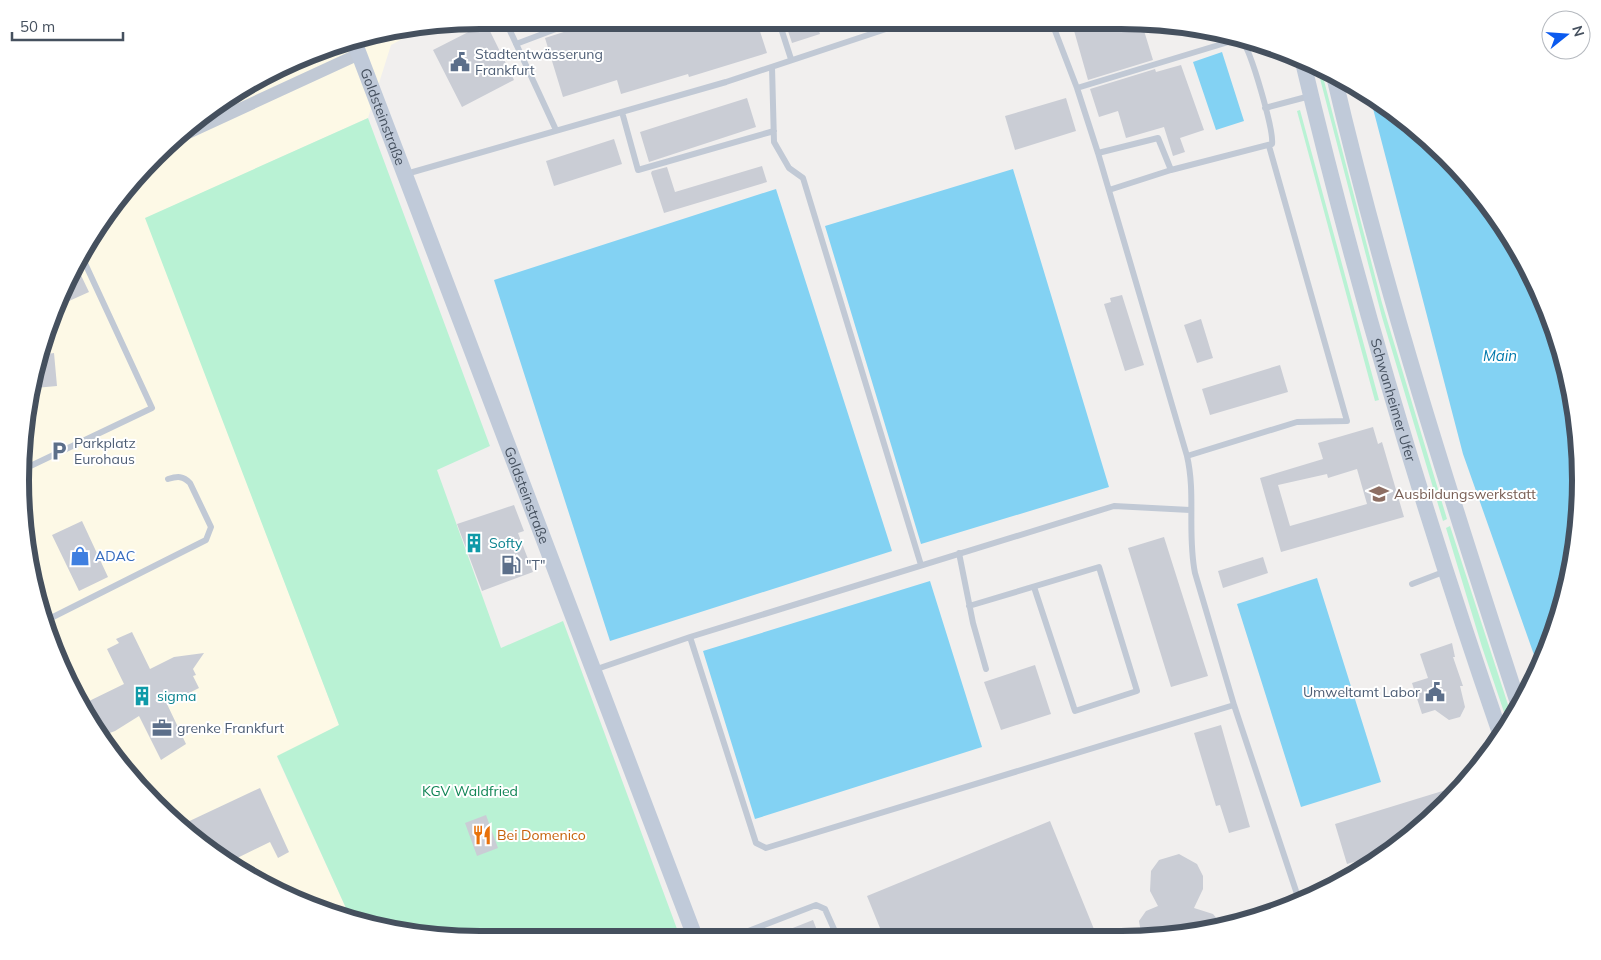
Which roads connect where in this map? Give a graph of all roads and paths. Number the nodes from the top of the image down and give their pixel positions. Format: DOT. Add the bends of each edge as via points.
graph roads {
  1 [pos="509,29"];
  2 [pos="554,29"];
  3 [pos="781,29"];
  4 [pos="885,29"];
  5 [pos="1054,29"];
  6 [pos="1229,42"];
  7 [pos="516,44"];
  8 [pos="356,47"];
  9 [pos="1246,47"];
  10 [pos="792,59"];
  11 [pos="772,67"];
  12 [pos="1304,68"];
  13 [pos="1336,83"];
  14 [pos="1077,88"];
  15 [pos="1311,96"];
  16 [pos="1265,108"];
  17 [pos="622,112"];
  18 [pos="199,127"];
  19 [pos="556,130"];
  20 [pos="774,131"];
  21 [pos="1269,146"];
  22 [pos="1098,153"];
  23 [pos="1171,170"];
  24 [pos="406,174"];
  25 [pos="1109,190"];
  26 [pos="85,262"];
  27 [pos="1187,456"];
  28 [pos="29,466"];
  29 [pos="168,479"];
  30 [pos="1190,510"];
  31 [pos="959,554"];
  32 [pos="921,565"];
  33 [pos="1447,571"];
  34 [pos="1412,584"];
  35 [pos="1034,587"];
  36 [pos="969,606"];
  37 [pos="51,618"];
  38 [pos="690,637"];
  39 [pos="986,669"];
  40 [pos="593,670"];
  41 [pos="1516,698"];
  42 [pos="1234,705"];
  43 [pos="1498,728"];
  44 [pos="1297,895"];
  45 [pos="693,931"];
  46 [pos="749,931"];
  47 [pos="835,931"];
  1 -- 7 [label="lane"];
  2 -- 7 [label="lane"];
  3 -- 10 [label="lane"];
  4 -- 10 [label="lane"];
  5 -- 14 [label="lane"];
  6 -- 14 [label="lane"];
  7 -- 19 [label="lane"];
  8 -- 18 [label="street, Goldsteinstraße"];
  8 -- 24 [label="main road, Goldsteinstraße"];
  9 -- 16 [label="lane"];
  10 -- 11 [label="lane"];
  11 -- 17 [label="lane"];
  11 -- 20 [label="lane"];
  12 -- 15 [label="main road, Schwanheimer Ufer"];
  13 -- 41 [label="main road, Schwanheimer Ufer" via="1399,325 1449,493"];
  14 -- 22 [label="lane"];
  15 -- 16 [label="lane"];
  15 -- 33 [label="main road, Schwanheimer Ufer" via="1373,330"];
  16 -- 21 [label="lane" via="1273,140"];
  17 -- 19 [label="lane"];
  17 -- 20 [label="lane" via="638,170"];
  19 -- 24 [label="lane"];
  20 -- 32 [label="lane" via="774,142 789,168 803,178"];
  21 -- 23 [label="lane"];
  21 -- 27 [label="lane" via="1347,421 1297,422"];
  22 -- 23 [label="lane" via="1158,138"];
  22 -- 25 [label="lane"];
  23 -- 25 [label="lane"];
  24 -- 40 [label="main road, Goldsteinstraße"];
  25 -- 27 [label="lane"];
  26 -- 28 [label="lane" via="152,408"];
  27 -- 30 [label="lane" via="1191,475"];
  29 -- 37 [label="lane" via="184,478 190,483 211,527 206,540"];
  30 -- 31 [label="lane" via="1114,506"];
  30 -- 42 [label="lane" via="1195,573"];
  31 -- 32 [label="lane"];
  31 -- 36 [label="lane"];
  32 -- 38 [label="lane"];
  33 -- 34 [label="lane"];
  33 -- 43 [label="main road, Schwanheimer Ufer"];
  35 -- 35 [label="lane" via="1099,567 1137,691 1075,712"];
  35 -- 36 [label="lane"];
  36 -- 39 [label="lane"];
  38 -- 40 [label="lane"];
  38 -- 42 [label="lane" via="756,843 766,848"];
  40 -- 45 [label="main road, Goldsteinstraße"];
  42 -- 44 [label="lane"];
  46 -- 47 [label="lane" via="816,905 825,908"];
}
